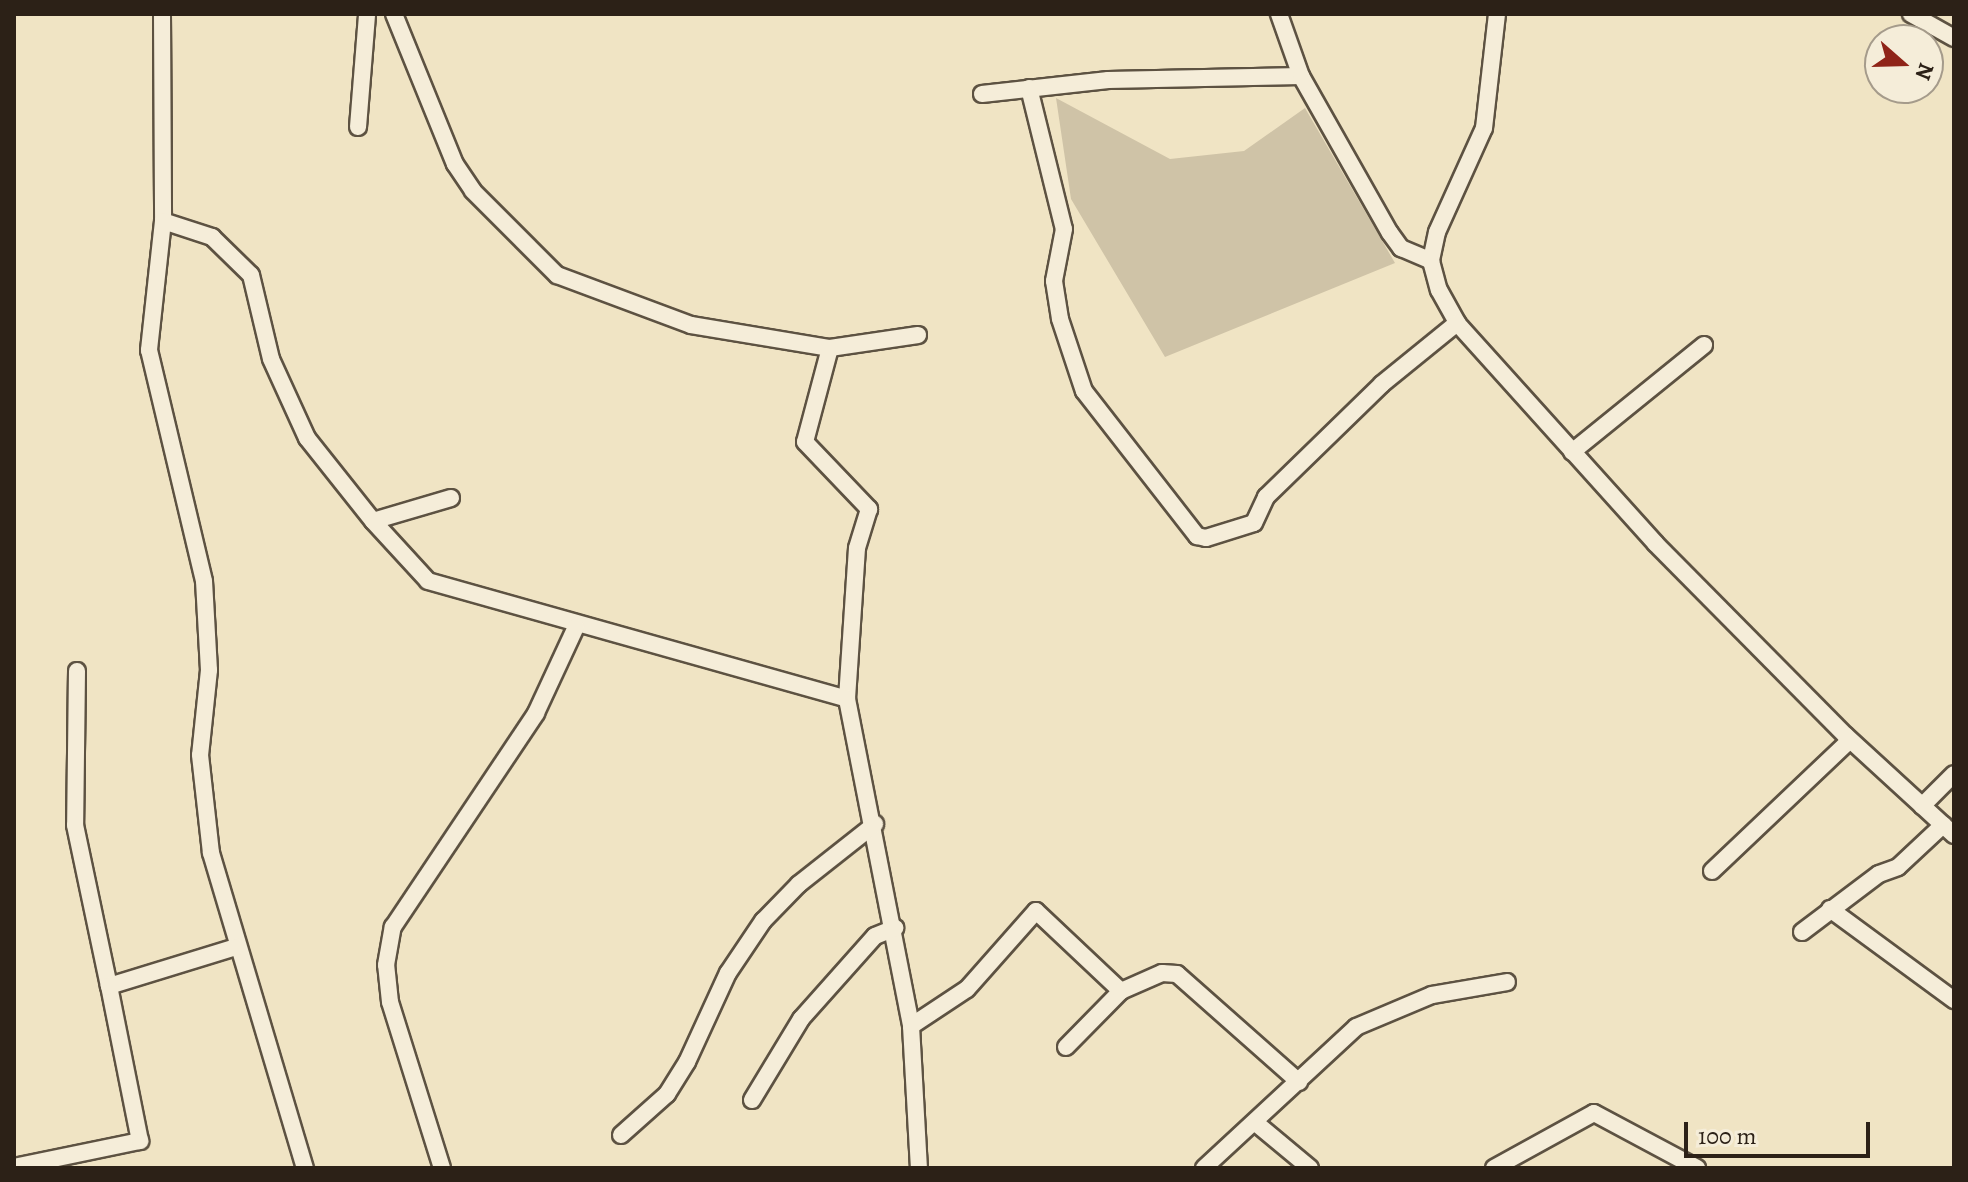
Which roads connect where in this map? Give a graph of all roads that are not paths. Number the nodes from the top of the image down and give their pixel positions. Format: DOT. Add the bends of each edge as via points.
graph roads {
  1 [pos="162,14"];
  2 [pos="367,14"];
  3 [pos="394,14"];
  4 [pos="1279,14"];
  5 [pos="1497,14"];
  6 [pos="1911,14"];
  7 [pos="1954,38"];
  8 [pos="1301,76"];
  9 [pos="1029,88"];
  10 [pos="982,94"];
  11 [pos="358,127"];
  12 [pos="163,221"];
  13 [pos="1431,261"];
  14 [pos="1457,323"];
  15 [pos="918,335"];
  16 [pos="1704,345"];
  17 [pos="830,348"];
  18 [pos="1572,452"];
  19 [pos="451,498"];
  20 [pos="373,521"];
  21 [pos="576,627"];
  22 [pos="77,671"];
  23 [pos="847,699"];
  24 [pos="1850,740"];
  25 [pos="1954,774"];
  26 [pos="1922,806"];
  27 [pos="875,824"];
  28 [pos="1948,830"];
  29 [pos="1712,871"];
  30 [pos="1830,909"];
  31 [pos="895,928"];
  32 [pos="1802,932"];
  33 [pos="236,947"];
  34 [pos="1507,982"];
  35 [pos="109,986"];
  36 [pos="1121,991"];
  37 [pos="1954,1000"];
  38 [pos="911,1026"];
  39 [pos="1066,1047"];
  40 [pos="1299,1082"];
  41 [pos="752,1100"];
  42 [pos="1257,1124"];
  43 [pos="621,1135"];
  44 [pos="14,1167"];
  45 [pos="1693,1167"];
  46 [pos="305,1168"];
  47 [pos="442,1168"];
  48 [pos="919,1168"];
  49 [pos="1204,1168"];
  50 [pos="1310,1168"];
  51 [pos="1494,1168"];
  1 -- 12 [label="street"];
  2 -- 11 [label="street"];
  3 -- 17 [label="street" via="455,164 473,191 557,275 691,325"];
  4 -- 8 [label="street"];
  5 -- 13 [label="street" via="1484,128 1437,232"];
  6 -- 7 [label="street"];
  8 -- 9 [label="street" via="1108,80"];
  8 -- 13 [label="street" via="1390,233 1401,248"];
  9 -- 10 [label="street"];
  9 -- 14 [label="street" via="1064,229 1054,281 1060,319 1084,391 1197,536 1254,523 1266,497 1382,384"];
  12 -- 20 [label="street" via="212,237 251,275 271,359 307,438"];
  12 -- 33 [label="street" via="149,350 204,581 209,670 200,755 211,853"];
  13 -- 14 [label="street"];
  14 -- 18 [label="street"];
  15 -- 17 [label="street"];
  16 -- 18 [label="street"];
  17 -- 23 [label="street" via="805,442 869,509 857,548"];
  18 -- 24 [label="street"];
  19 -- 20 [label="street"];
  20 -- 21 [label="street" via="428,581"];
  21 -- 23 [label="street"];
  21 -- 47 [label="street" via="536,713 393,927 386,965 390,1002"];
  22 -- 35 [label="street" via="74,814"];
  23 -- 27 [label="street"];
  24 -- 26 [label="street"];
  24 -- 29 [label="street"];
  25 -- 26 [label="street"];
  26 -- 28 [label="street"];
  27 -- 31 [label="street"];
  27 -- 43 [label="street" via="799,884 763,921 728,973 667,1094"];
  28 -- 30 [label="street"];
  30 -- 32 [label="street"];
  30 -- 37 [label="street"];
  31 -- 38 [label="street"];
  31 -- 41 [label="street" via="875,936 801,1019"];
  33 -- 35 [label="street"];
  33 -- 46 [label="street"];
  34 -- 40 [label="street" via="1432,995 1356,1027"];
  35 -- 44 [label="street" via="140,1141"];
  36 -- 38 [label="street" via="1036,911 967,989"];
  36 -- 39 [label="street"];
  36 -- 40 [label="street" via="1162,973 1177,974"];
  38 -- 48 [label="street"];
  40 -- 42 [label="street"];
  42 -- 49 [label="street"];
  42 -- 50 [label="street"];
  45 -- 51 [label="street" via="1594,1113"];
}
